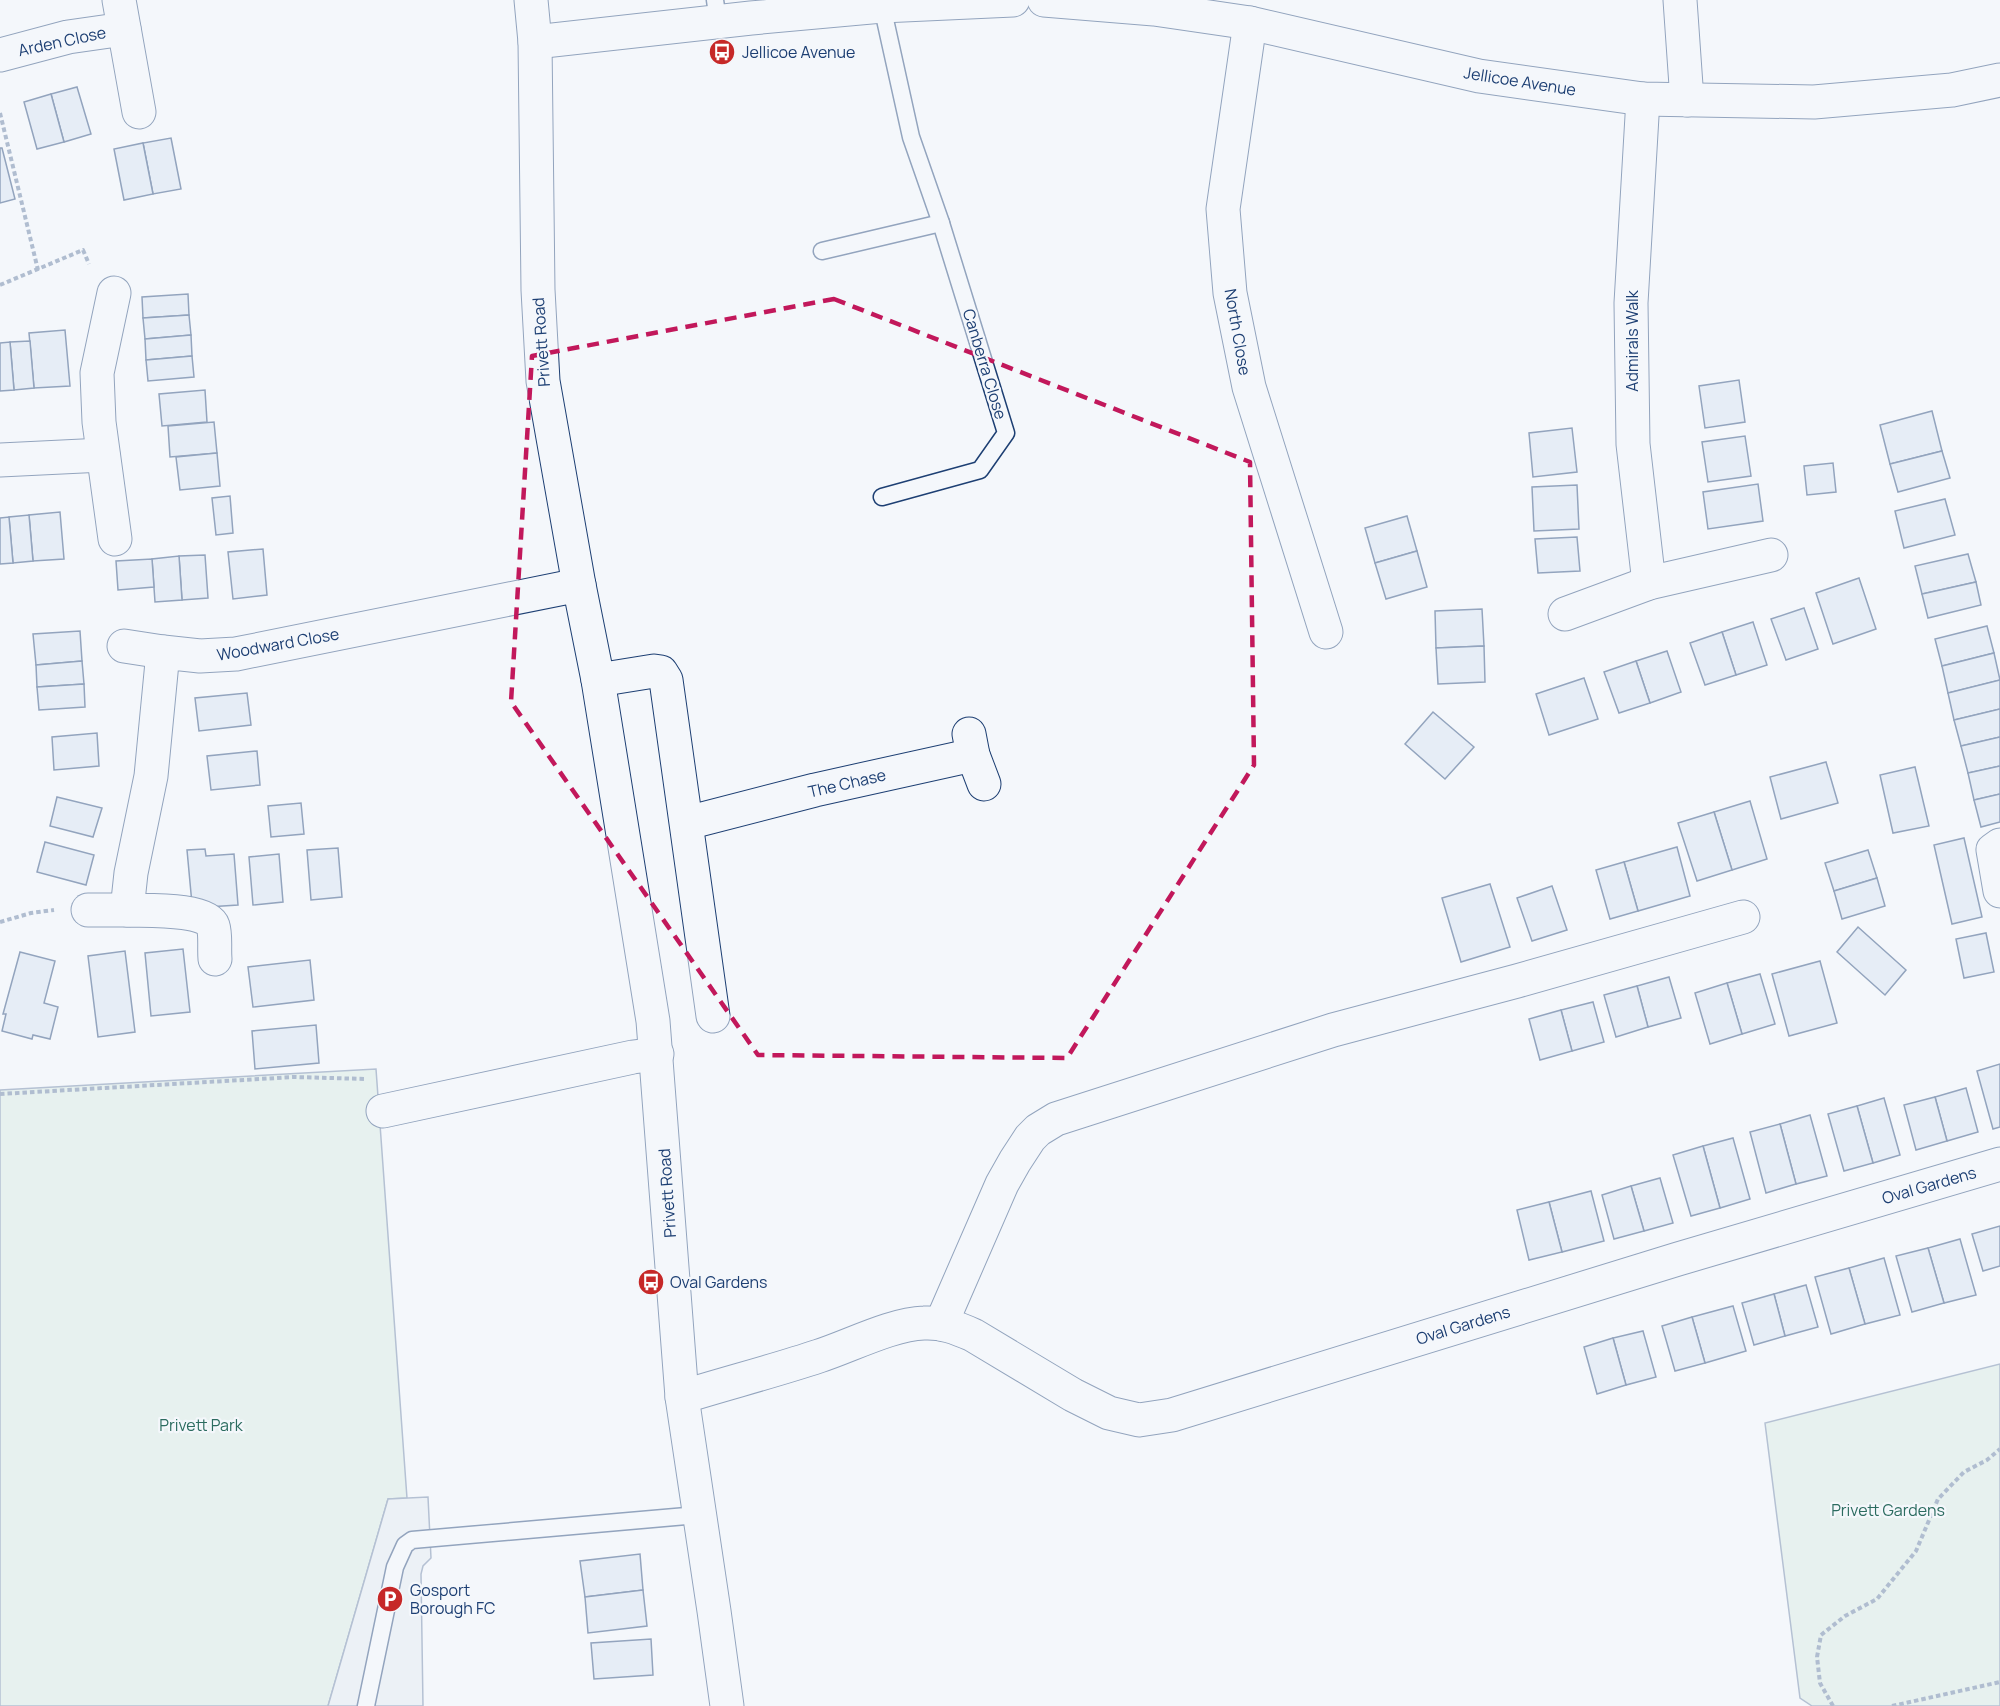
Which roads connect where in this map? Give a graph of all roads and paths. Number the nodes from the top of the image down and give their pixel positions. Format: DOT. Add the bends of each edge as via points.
graph roads {
  1 [pos="531,0"];
  2 [pos="1013,0"];
  3 [pos="1044,0"];
  4 [pos="1680,0"];
  5 [pos="1155,4"];
  6 [pos="882,6"];
  7 [pos="716,11"];
  8 [pos="122,15"];
  9 [pos="1250,23"];
  10 [pos="535,42"];
  11 [pos="0,55"];
  12 [pos="2000,80"];
  13 [pos="1643,99"];
  14 [pos="1687,100"];
  15 [pos="139,112"];
  16 [pos="0,113"];
  17 [pos="941,223"];
  18 [pos="822,251"];
  19 [pos="89,264"];
  20 [pos="38,270"];
  21 [pos="0,285"];
  22 [pos="114,293"];
  23 [pos="103,455"];
  24 [pos="0,460"];
  25 [pos="882,497"];
  26 [pos="115,539"];
  27 [pos="1771,555"];
  28 [pos="1649,583"];
  29 [pos="579,585"];
  30 [pos="1565,614"];
  31 [pos="1326,632"];
  32 [pos="124,646"];
  33 [pos="163,652"];
  34 [pos="598,680"];
  35 [pos="975,758"];
  36 [pos="687,823"];
  37 [pos="2000,845"];
  38 [pos="2000,891"];
  39 [pos="88,910"];
  40 [pos="127,910"];
  41 [pos="1743,917"];
  42 [pos="0,922"];
  43 [pos="215,959"];
  44 [pos="713,1016"];
  45 [pos="657,1054"];
  46 [pos="368,1078"];
  47 [pos="0,1094"];
  48 [pos="383,1111"];
  49 [pos="2000,1164"];
  50 [pos="941,1324"];
  51 [pos="682,1397"];
  52 [pos="2000,1449"];
  53 [pos="698,1515"];
  54 [pos="2000,1682"];
  55 [pos="366,1706"];
  56 [pos="727,1706"];
  57 [pos="1833,1706"];
  58 [pos="1892,1706"];
  1 -- 10 [label="street, Privett Road"];
  2 -- 6 [label="street"];
  3 -- 5 [label="street, Jellicoe Avenue"];
  4 -- 14 [label="street"];
  5 -- 9 [label="street, Jellicoe Avenue"];
  6 -- 7 [label="street"];
  6 -- 17 [label="lane, Canberra Close" via="911,137"];
  7 -- 10 [label="street"];
  8 -- 11 [label="street, Arden Close" via="69,38"];
  8 -- 15 [label="street, Arden Close"];
  9 -- 13 [label="street, Jellicoe Avenue" via="1479,76"];
  9 -- 31 [label="street, North Close" via="1223,209 1230,293 1249,387"];
  10 -- 29 [label="street, Privett Road" via="537,290 543,381"];
  12 -- 14 [label="street, Jellicoe Avenue" via="1952,90 1814,102"];
  13 -- 14 [label="street, Jellicoe Avenue"];
  13 -- 28 [label="street, Admirals Walk" via="1631,303 1633,444"];
  16 -- 20 [label="path"];
  17 -- 18 [label="lane"];
  17 -- 25 [label="lane, Canberra Close" via="1006,433 980,470"];
  19 -- 20 [label="path" via="83,250"];
  20 -- 21 [label="path"];
  22 -- 23 [label="street" via="97,373"];
  23 -- 24 [label="street"];
  23 -- 26 [label="street"];
  27 -- 28 [label="street"];
  28 -- 30 [label="street"];
  29 -- 33 [label="street, Woodward Close" via="236,654"];
  29 -- 34 [label="street, Privett Road"];
  32 -- 33 [label="street, Woodward Close"];
  33 -- 40 [label="street" via="151,776"];
  34 -- 36 [label="street" via="654,671 664,675"];
  34 -- 45 [label="street, Privett Road"];
  35 -- 36 [label="street, The Chase" via="814,790"];
  36 -- 44 [label="street"];
  37 -- 38 [label="street" via="1993,850"];
  39 -- 40 [label="street"];
  39 -- 42 [label="path" via="59,909"];
  40 -- 43 [label="street" via="207,918 213,924"];
  41 -- 50 [label="street" via="1333,1030 1056,1119 1030,1138 1002,1184"];
  45 -- 48 [label="street"];
  45 -- 51 [label="street, Privett Road"];
  46 -- 47 [label="path" via="294,1077"];
  49 -- 50 [label="street, Oval Gardens" via="1152,1419 1126,1418 1097,1408 973,1335"];
  50 -- 51 [label="street, Oval Gardens" via="908,1325"];
  51 -- 53 [label="street, Privett Road"];
  52 -- 57 [label="path" via="1964,1472 1938,1499 1916,1551 1877,1599 1845,1616 1821,1635 1817,1657 1820,1683"];
  53 -- 55 [label="lane" via="412,1540 405,1545 394,1567"];
  53 -- 56 [label="street, Privett Road"];
  54 -- 58 [label="path"];
}
